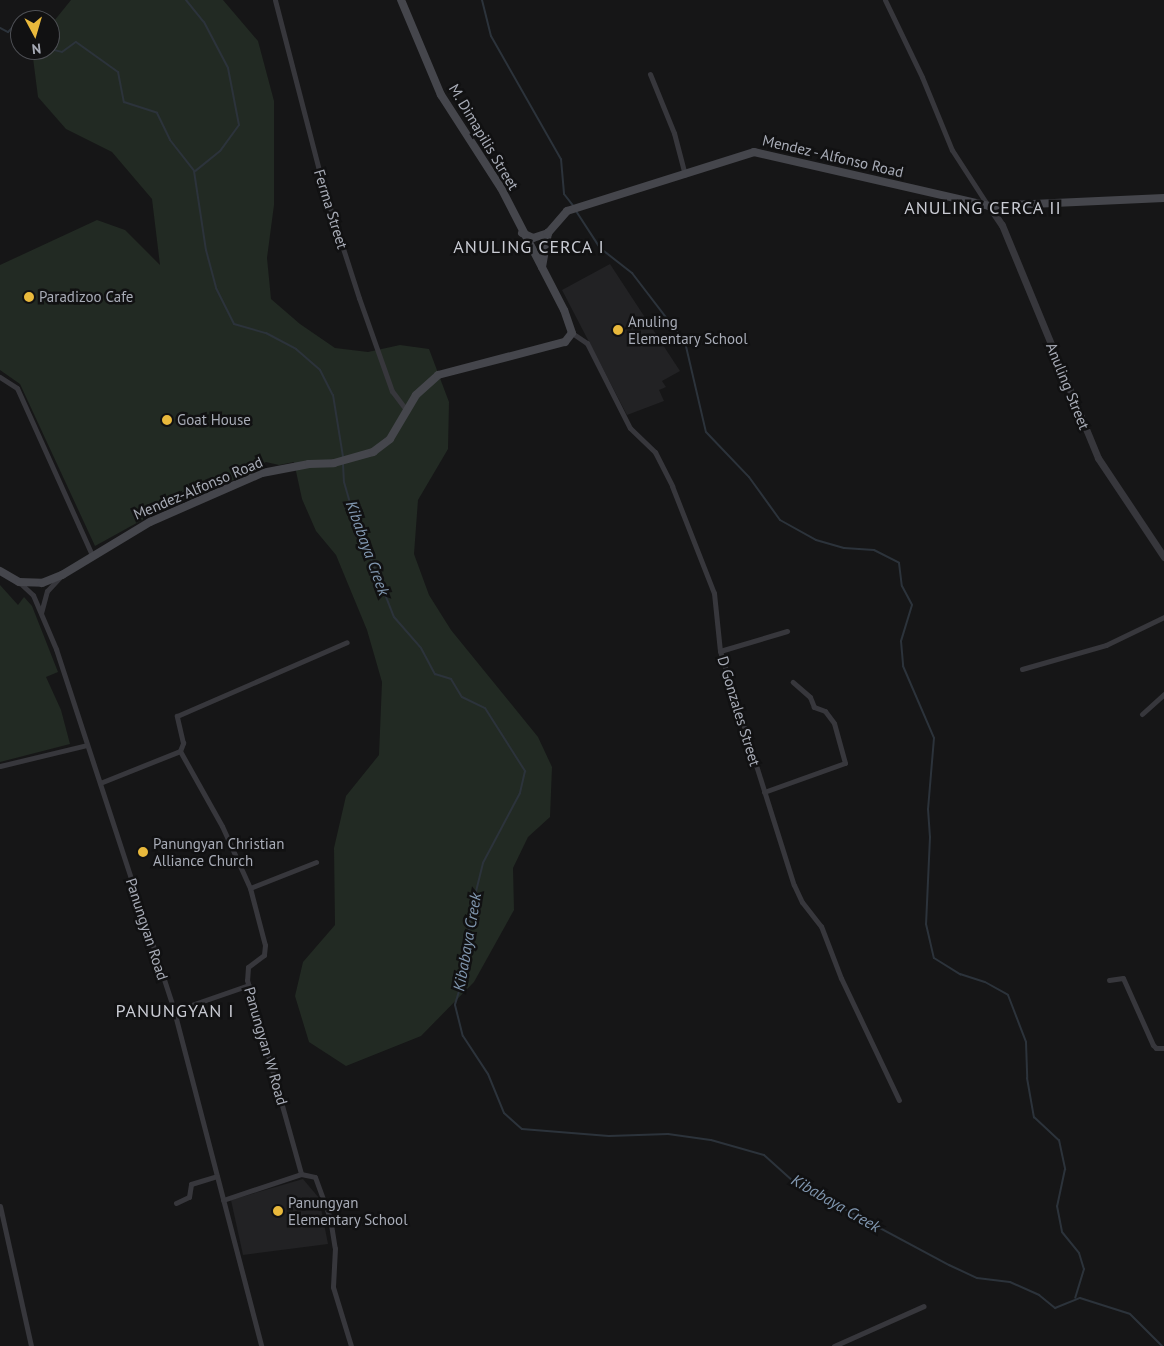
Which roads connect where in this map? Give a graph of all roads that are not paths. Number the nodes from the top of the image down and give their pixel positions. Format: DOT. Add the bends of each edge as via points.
graph roads {
  1 [pos="275,0"];
  2 [pos="401,0"];
  3 [pos="885,0"];
  4 [pos="650,74"];
  5 [pos="685,175"];
  6 [pos="1164,198"];
  7 [pos="989,206"];
  8 [pos="521,232"];
  9 [pos="548,233"];
  10 [pos="542,267"];
  11 [pos="572,333"];
  12 [pos="0,377"];
  13 [pos="407,411"];
  14 [pos="92,555"];
  15 [pos="1164,557"];
  16 [pos="0,571"];
  17 [pos="62,575"];
  18 [pos="19,582"];
  19 [pos="41,613"];
  20 [pos="1164,618"];
  21 [pos="787,631"];
  22 [pos="347,642"];
  23 [pos="720,650"];
  24 [pos="1022,669"];
  25 [pos="793,682"];
  26 [pos="1164,694"];
  27 [pos="1142,714"];
  28 [pos="87,745"];
  29 [pos="180,751"];
  30 [pos="0,766"];
  31 [pos="100,783"];
  32 [pos="764,792"];
  33 [pos="316,862"];
  34 [pos="250,888"];
  35 [pos="1109,980"];
  36 [pos="249,986"];
  37 [pos="174,1011"];
  38 [pos="1164,1048"];
  39 [pos="899,1100"];
  40 [pos="301,1174"];
  41 [pos="217,1176"];
  42 [pos="223,1200"];
  43 [pos="176,1203"];
  44 [pos="0,1206"];
  45 [pos="924,1306"];
  46 [pos="31,1346"];
  47 [pos="261,1346"];
  48 [pos="351,1346"];
  49 [pos="834,1346"];
  1 -- 13 [label="street, Ferma Street" via="315,159 358,298 392,391"];
  2 -- 8 [label="main road, M. Dimapilis Street" via="441,94 501,188"];
  3 -- 7 [label="street" via="952,150"];
  4 -- 5 [label="street" via="674,133"];
  5 -- 7 [label="main road, Mendez - Alfonso Road" via="744,153 766,153"];
  5 -- 9 [label="main road, Mendez - Alfonso Road" via="567,211"];
  6 -- 7 [label="main road, Mendez - Alfonso Road"];
  7 -- 15 [label="street, Anuling Street" via="1002,225 1098,458"];
  8 -- 9 [label="main road" via="533,238"];
  8 -- 10 [label="main road, M. Dimapilis Street"];
  9 -- 10 [label="main road"];
  10 -- 11 [label="main road"];
  11 -- 13 [label="main road, Mendez-Alfonso Road" via="565,342 438,375 416,395"];
  11 -- 23 [label="street, D Gonzales Street" via="588,342 630,428 655,452 669,478 714,593"];
  12 -- 14 [label="street" via="17,388"];
  13 -- 14 [label="main road, Mendez-Alfonso Road" via="383,446 358,457 262,474 150,522"];
  14 -- 17 [label="main road, Mendez-Alfonso Road"];
  16 -- 18 [label="main road"];
  17 -- 18 [label="main road, Mendez-Alfonso Road" via="32,584"];
  17 -- 19 [label="street" via="47,591"];
  18 -- 19 [label="street, Panungyan Road" via="33,596"];
  19 -- 28 [label="street, Panungyan Road"];
  20 -- 24 [label="street" via="1106,645"];
  21 -- 23 [label="street"];
  22 -- 29 [label="street" via="177,716 183,743"];
  23 -- 32 [label="street, D Gonzales Street"];
  25 -- 32 [label="street" via="810,697 814,707 825,711 834,723 845,763"];
  26 -- 27 [label="street"];
  28 -- 30 [label="street"];
  28 -- 31 [label="street, Panungyan Road"];
  29 -- 31 [label="street"];
  29 -- 34 [label="street, Panungyan W Road" via="222,826"];
  31 -- 37 [label="street, Panungyan Road"];
  32 -- 39 [label="street, D Gonzales Street" via="794,885 802,902 821,926 849,996"];
  33 -- 34 [label="street"];
  34 -- 36 [label="street, Panungyan W Road" via="265,951 248,967"];
  35 -- 38 [label="street" via="1124,978 1153,1045"];
  36 -- 37 [label="street"];
  36 -- 40 [label="street, Panungyan W Road"];
  37 -- 41 [label="street, Panungyan Road"];
  40 -- 42 [label="street"];
  40 -- 48 [label="street" via="311,1175 319,1182 330,1218 335,1248 333,1287"];
  41 -- 42 [label="street, Panungyan Road"];
  41 -- 43 [label="street" via="191,1184 189,1197"];
  42 -- 47 [label="street, Panungyan Road"];
  44 -- 46 [label="street"];
  45 -- 49 [label="street"];
}
